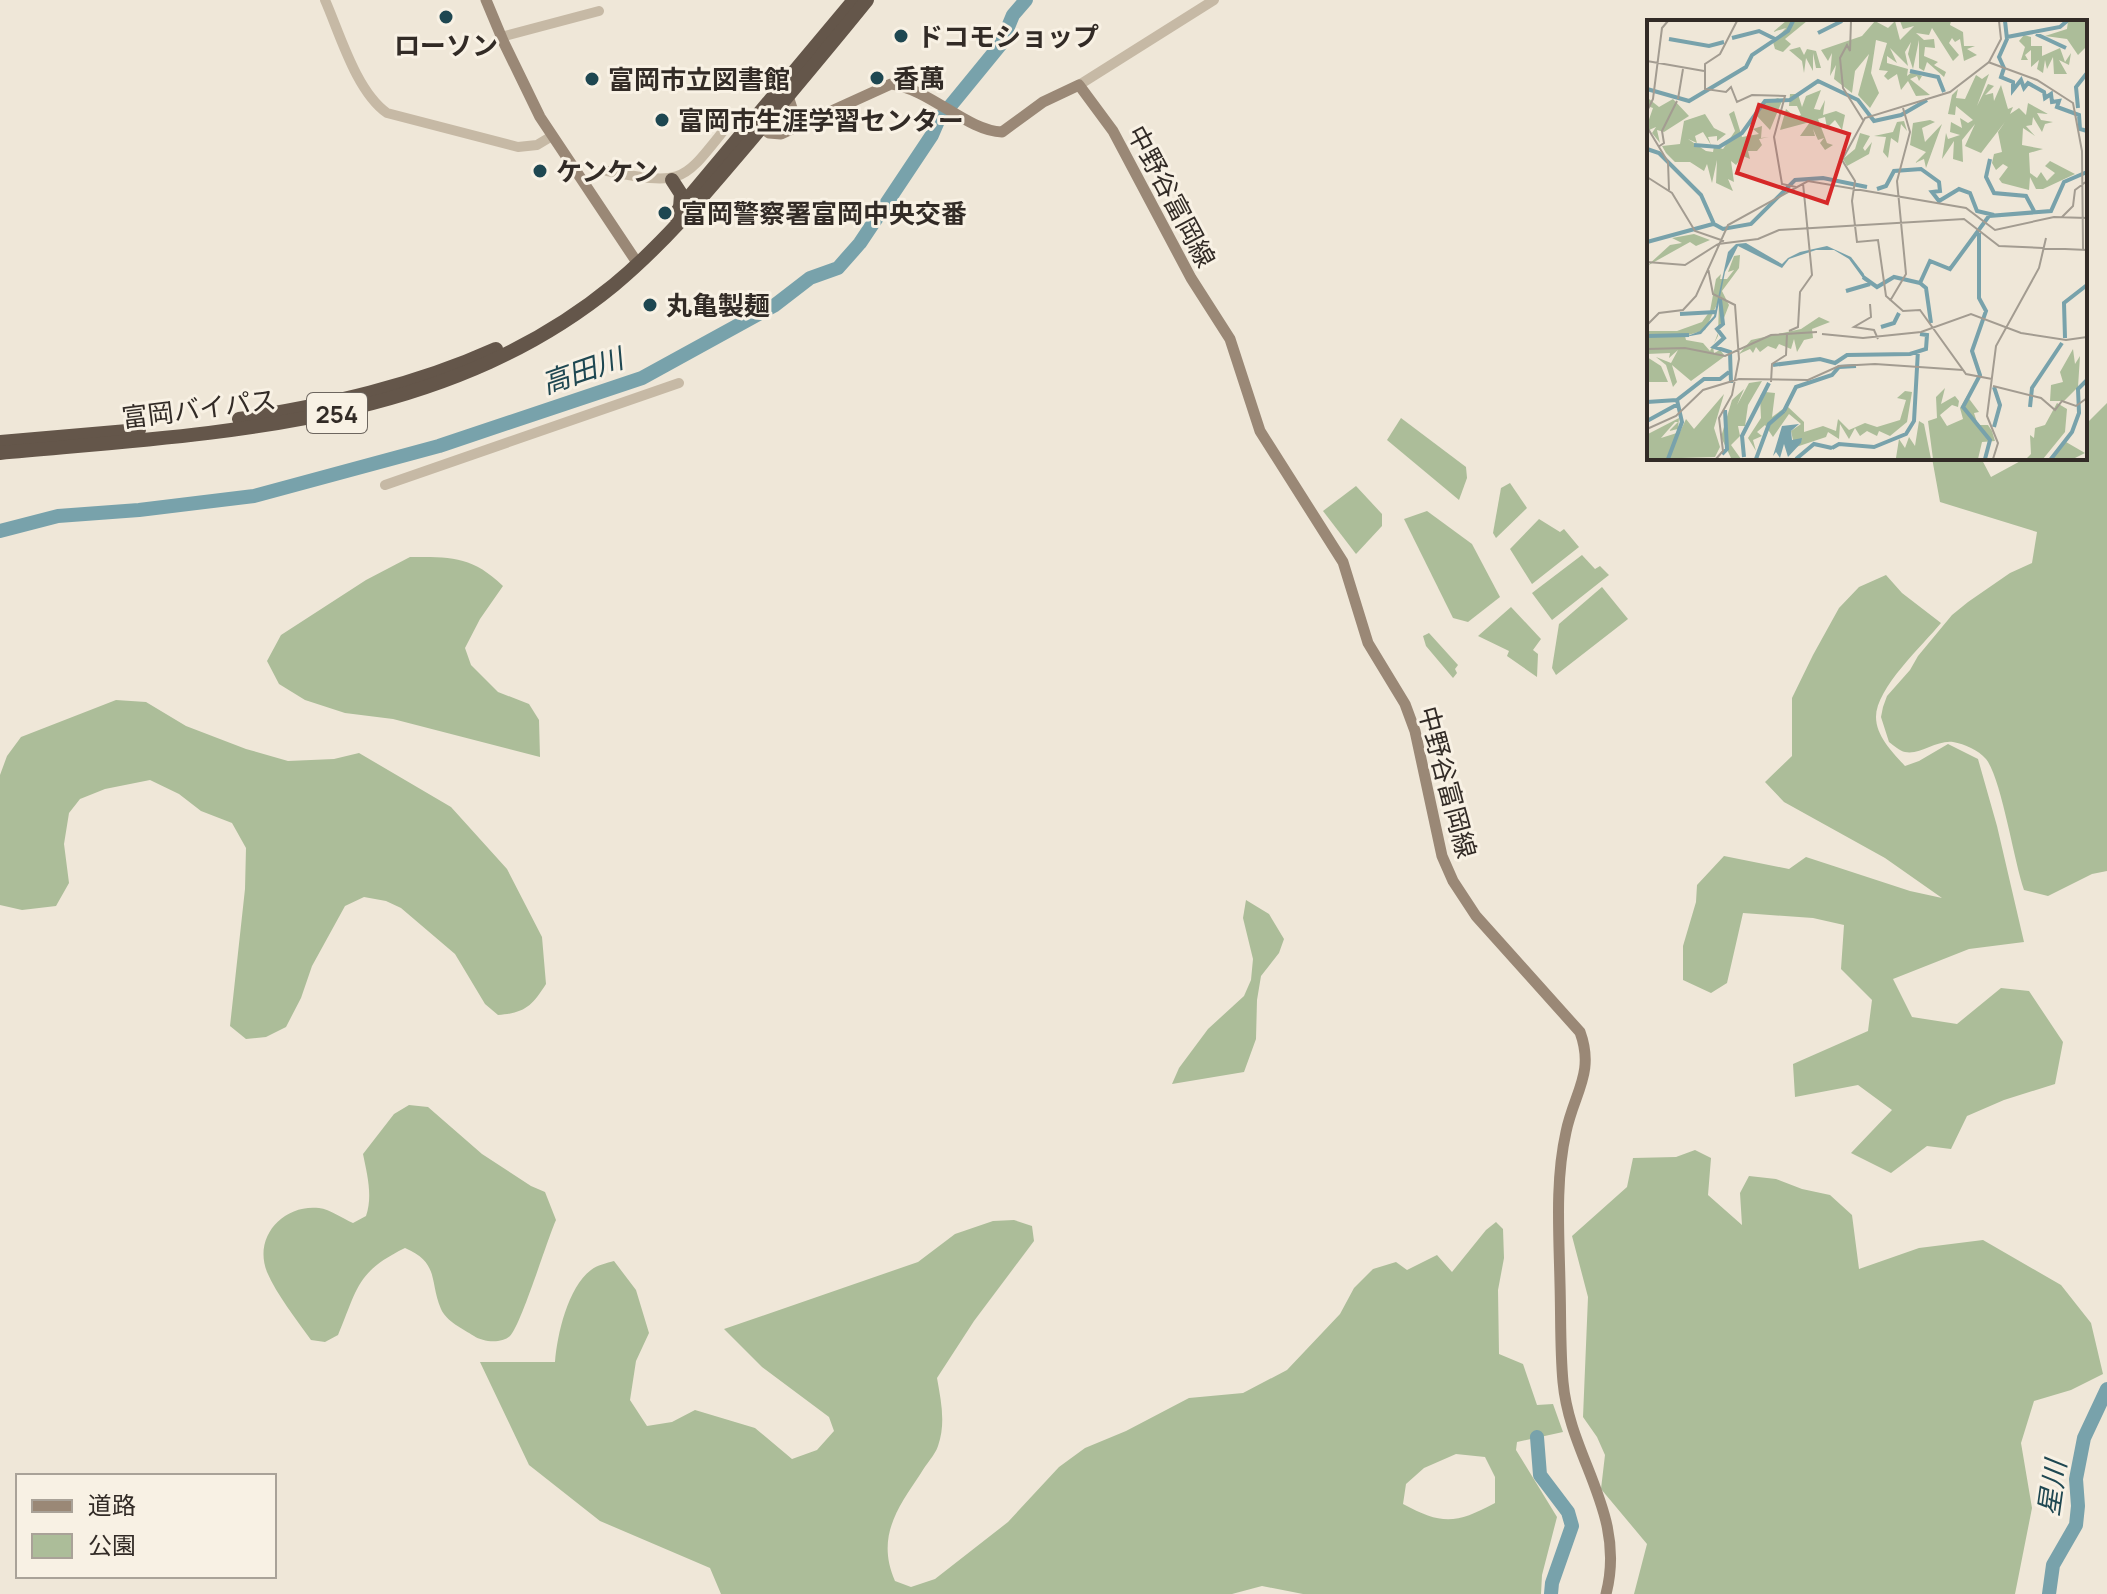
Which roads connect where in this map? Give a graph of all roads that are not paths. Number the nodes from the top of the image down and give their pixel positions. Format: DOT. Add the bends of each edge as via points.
graph roads {
  1 [pos="325,0"];
  2 [pos="486,0"];
  3 [pos="854,0"];
  4 [pos="867,0"];
  5 [pos="1214,0"];
  6 [pos="599,11"];
  7 [pos="501,37"];
  8 [pos="1079,85"];
  9 [pos="788,96"];
  10 [pos="756,124"];
  11 [pos="798,127"];
  12 [pos="552,136"];
  13 [pos="607,171"];
  14 [pos="672,180"];
  15 [pos="680,209"];
  16 [pos="635,261"];
  17 [pos="679,383"];
  18 [pos="0,442"];
  19 [pos="0,453"];
  20 [pos="385,485"];
  21 [pos="1606,1594"];
  1 -- 12 [label="street" via="364,88 387,113 518,147"];
  2 -- 7 [label="main road"];
  3 -- 10 [label="highway, 富岡バイパス / 254"];
  4 -- 9 [label="highway, 富岡バイパス / 254"];
  5 -- 8 [label="street"];
  6 -- 7 [label="street"];
  7 -- 12 [label="main road"];
  8 -- 11 [label="main road" via="1043,102 1002,132 982,128 908,87 891,84"];
  8 -- 21 [label="main road, 中野谷富岡線" via="1113,131 1191,278 1230,339 1260,431 1343,562 1368,643 1415,731 1442,856 1453,881 1467,906 1580,1032 1585,1046 1584,1080 1561,1159 1563,1382 1612,1546"];
  9 -- 10 [label="highway, 富岡バイパス / 254"];
  9 -- 11 [label="main road"];
  10 -- 11 [label="main road" via="775,135"];
  10 -- 14 [label="street" via="733,119 689,172"];
  10 -- 15 [label="highway, 富岡バイパス / 254"];
  10 -- 16 [label="highway, 富岡バイパス / 254" via="687,215"];
  12 -- 16 [label="main road"];
  13 -- 14 [label="street"];
  14 -- 15 [label="highway" via="681,194"];
  15 -- 16 [label="highway, 富岡バイパス / 254"];
  16 -- 18 [label="highway, 富岡バイパス / 254" via="520,337 402,385 217,422"];
  16 -- 19 [label="highway, 富岡バイパス / 254" via="584,307 525,345 404,396 256,426"];
  17 -- 20 [label="street"];
}
